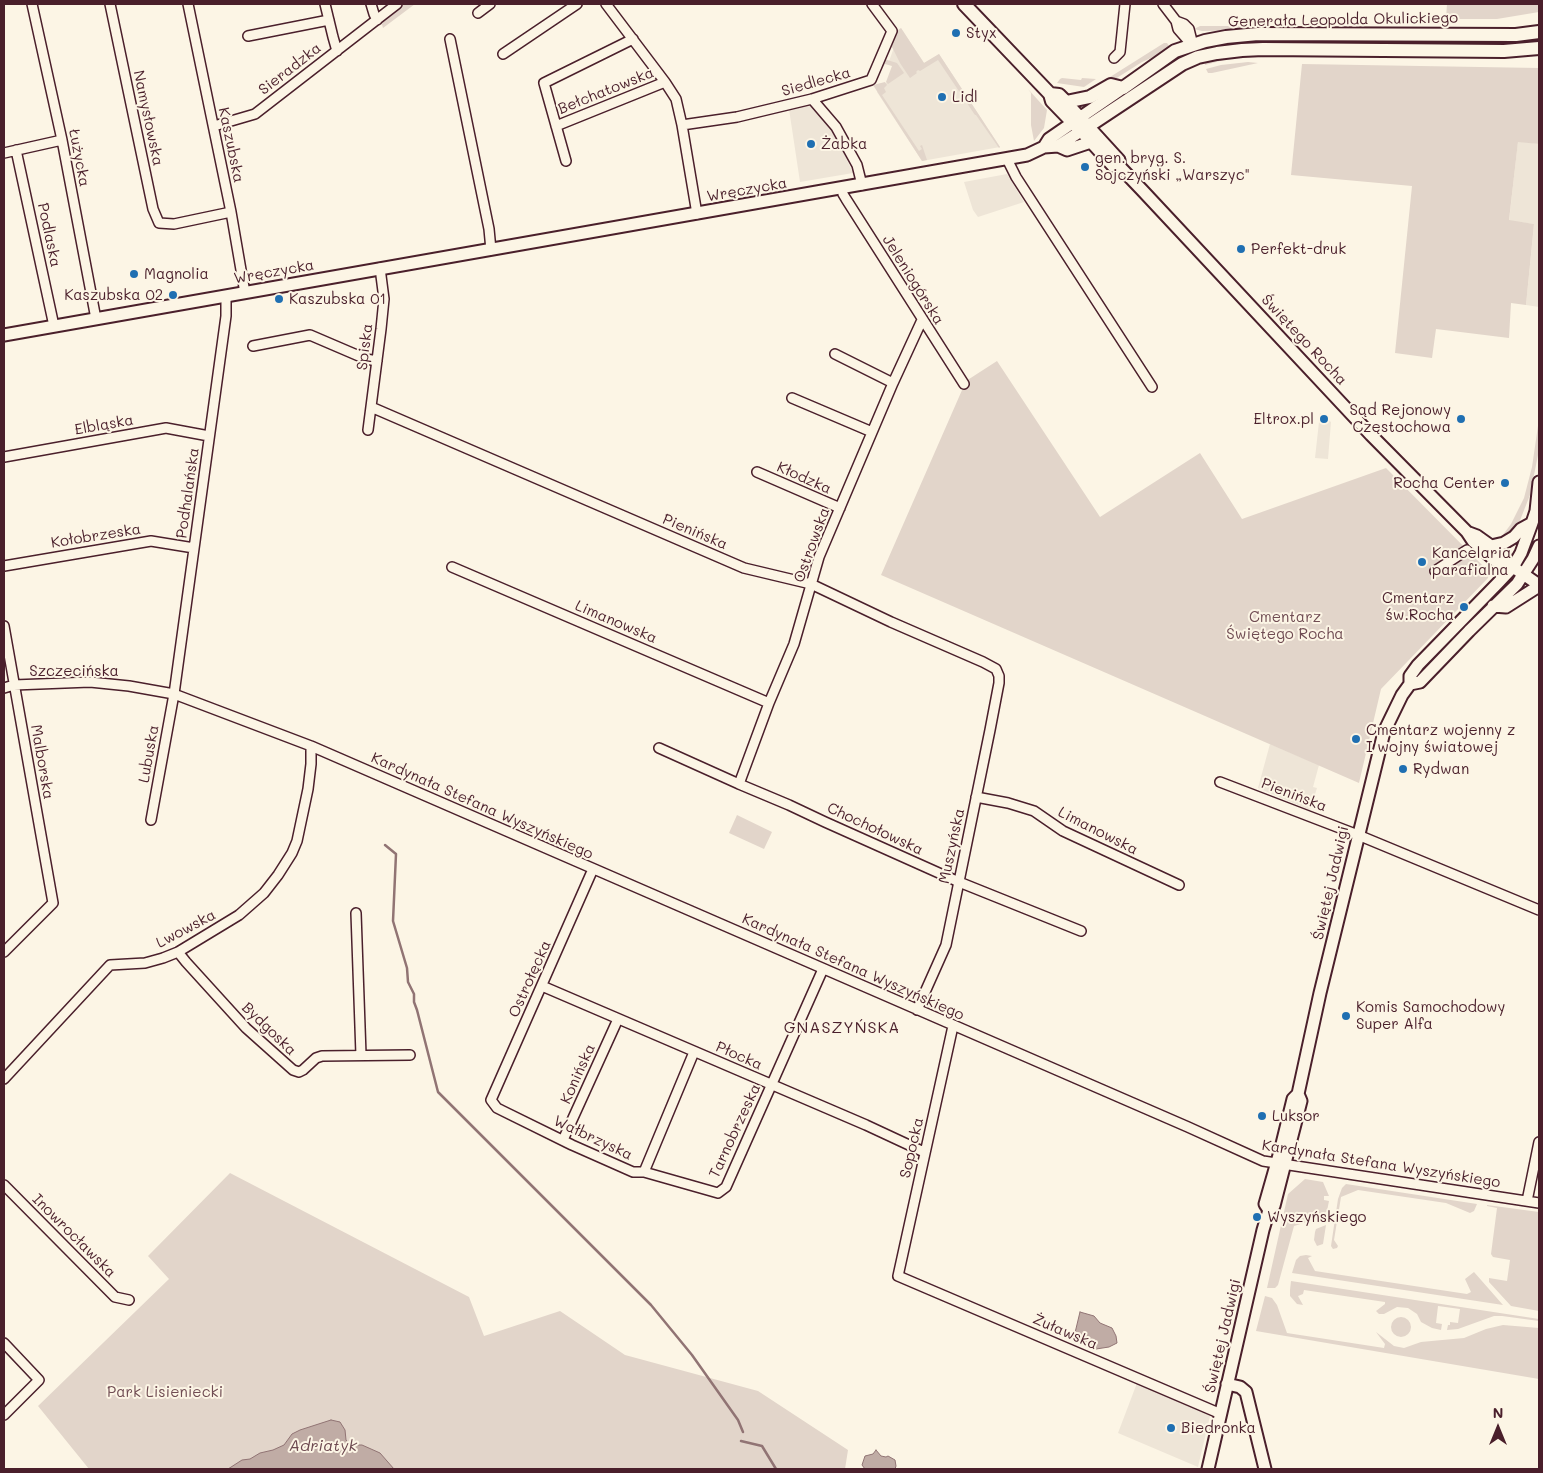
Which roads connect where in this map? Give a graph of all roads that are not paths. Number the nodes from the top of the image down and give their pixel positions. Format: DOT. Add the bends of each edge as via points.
graph roads {
  1 [pos="32,4"];
  2 [pos="110,4"];
  3 [pos="188,4"];
  4 [pos="326,4"];
  5 [pos="371,4"];
  6 [pos="397,4"];
  7 [pos="490,4"];
  8 [pos="576,4"];
  9 [pos="606,4"];
  10 [pos="872,4"];
  11 [pos="964,4"];
  12 [pos="1125,4"];
  13 [pos="1163,4"];
  14 [pos="478,13"];
  15 [pos="329,20"];
  16 [pos="377,20"];
  17 [pos="1539,32"];
  18 [pos="248,36"];
  19 [pos="450,39"];
  20 [pos="633,39"];
  21 [pos="1192,45"];
  22 [pos="1539,48"];
  23 [pos="338,50"];
  24 [pos="1513,51"];
  25 [pos="503,54"];
  26 [pos="1539,54"];
  27 [pos="1198,57"];
  28 [pos="1114,58"];
  29 [pos="666,82"];
  30 [pos="1123,88"];
  31 [pos="1050,94"];
  32 [pos="812,99"];
  33 [pos="1066,102"];
  34 [pos="682,124"];
  35 [pos="1081,124"];
  36 [pos="214,126"];
  37 [pos="556,126"];
  38 [pos="62,140"];
  39 [pos="1091,142"];
  40 [pos="1058,146"];
  41 [pos="1044,147"];
  42 [pos="16,150"];
  43 [pos="4,153"];
  44 [pos="1007,159"];
  45 [pos="566,161"];
  46 [pos="1120,168"];
  47 [pos="862,185"];
  48 [pos="842,188"];
  49 [pos="231,212"];
  50 [pos="697,214"];
  51 [pos="491,250"];
  52 [pos="380,268"];
  53 [pos="245,293"];
  54 [pos="226,296"];
  55 [pos="96,319"];
  56 [pos="922,320"];
  57 [pos="54,326"];
  58 [pos="4,335"];
  59 [pos="253,346"];
  60 [pos="835,354"];
  61 [pos="377,361"];
  62 [pos="893,383"];
  63 [pos="964,384"];
  64 [pos="1152,387"];
  65 [pos="792,398"];
  66 [pos="371,407"];
  67 [pos="368,430"];
  68 [pos="872,432"];
  69 [pos="210,436"];
  70 [pos="4,457"];
  71 [pos="758,472"];
  72 [pos="1539,482"];
  73 [pos="840,508"];
  74 [pos="1532,523"];
  75 [pos="1467,532"];
  76 [pos="1491,546"];
  77 [pos="1539,546"];
  78 [pos="194,548"];
  79 [pos="1467,550"];
  80 [pos="4,566"];
  81 [pos="1512,566"];
  82 [pos="452,567"];
  83 [pos="1435,572"];
  84 [pos="1523,575"];
  85 [pos="811,584"];
  86 [pos="1539,586"];
  87 [pos="1493,606"];
  88 [pos="4,626"];
  89 [pos="998,683"];
  90 [pos="1410,684"];
  91 [pos="14,685"];
  92 [pos="4,688"];
  93 [pos="174,694"];
  94 [pos="769,703"];
  95 [pos="311,746"];
  96 [pos="659,748"];
  97 [pos="1220,782"];
  98 [pos="739,784"];
  99 [pos="976,797"];
  100 [pos="151,820"];
  101 [pos="1358,834"];
  102 [pos="593,869"];
  103 [pos="959,882"];
  104 [pos="1178,885"];
  105 [pos="1539,910"];
  106 [pos="356,913"];
  107 [pos="1081,931"];
  108 [pos="4,952"];
  109 [pos="178,952"];
  110 [pos="823,969"];
  111 [pos="542,986"];
  112 [pos="917,1010"];
  113 [pos="618,1019"];
  114 [pos="953,1026"];
  115 [pos="694,1052"];
  116 [pos="361,1055"];
  117 [pos="410,1055"];
  118 [pos="4,1079"];
  119 [pos="772,1085"];
  120 [pos="491,1100"];
  121 [pos="563,1140"];
  122 [pos="1539,1142"];
  123 [pos="924,1152"];
  124 [pos="1281,1165"];
  125 [pos="644,1172"];
  126 [pos="4,1186"];
  127 [pos="718,1193"];
  128 [pos="1527,1201"];
  129 [pos="1539,1202"];
  130 [pos="898,1276"];
  131 [pos="129,1300"];
  132 [pos="4,1344"];
  133 [pos="1227,1384"];
  134 [pos="1221,1414"];
  135 [pos="4,1415"];
  136 [pos="1208,1469"];
  137 [pos="1265,1469"];
  1 -- 38 [label="street, Łużycka"];
  2 -- 49 [label="street, Namysłowska" via="153,209 159,224"];
  3 -- 36 [label="street, Kaszubska"];
  4 -- 15 [label="street"];
  5 -- 16 [label="street"];
  6 -- 16 [label="street, Sieradzka"];
  7 -- 14 [label="street"];
  8 -- 25 [label="street"];
  9 -- 20 [label="street, Bełchatowska"];
  10 -- 32 [label="street, Siedlecka" via="892,32 871,80"];
  11 -- 31 [label="main road, Świętego Rocha"];
  12 -- 28 [label="street" via="1120,52"];
  13 -- 21 [label="street"];
  15 -- 18 [label="street, Sieradzka"];
  15 -- 23 [label="street"];
  16 -- 23 [label="street, Sieradzka"];
  17 -- 21 [label="main road, Generała Leopolda Okulickiego" via="1516,35 1258,34"];
  19 -- 51 [label="street"];
  20 -- 29 [label="street, Bełchatowska"];
  20 -- 37 [label="street, Bełchatowska" via="544,83"];
  21 -- 27 [label="street"];
  21 -- 30 [label="main road, Generała Leopolda Okulickiego" via="1176,51"];
  22 -- 24 [label="main road, Generała Leopolda Okulickiego"];
  23 -- 36 [label="street, Sieradzka" via="255,114"];
  24 -- 26 [label="main road"];
  24 -- 27 [label="main road, Generała Leopolda Okulickiego" via="1249,50"];
  27 -- 35 [label="main road, Generała Leopolda Okulickiego"];
  29 -- 34 [label="street, Bełchatowska" via="676,99"];
  29 -- 37 [label="street, Bełchatowska"];
  30 -- 33 [label="main road" via="1111,85 1090,97"];
  30 -- 35 [label="main road, Generała Leopolda Okulickiego"];
  31 -- 33 [label="main road, Świętego Rocha" via="1059,95"];
  31 -- 35 [label="main road, Świętego Rocha" via="1052,101"];
  32 -- 34 [label="street, Siedlecka" via="737,117"];
  32 -- 47 [label="street" via="836,127 857,165"];
  33 -- 35 [label="main road, Świętego Rocha"];
  34 -- 50 [label="street, Bełchatowska"];
  35 -- 39 [label="main road, Świętego Rocha"];
  35 -- 40 [label="main road"];
  35 -- 41 [label="main road, Wręczycka" via="1049,139"];
  35 -- 46 [label="main road, Świętego Rocha" via="1119,160"];
  36 -- 49 [label="street, Kaszubska"];
  37 -- 45 [label="street, Bełchatowska"];
  38 -- 42 [label="street"];
  38 -- 55 [label="street, Łużycka"];
  39 -- 40 [label="main road" via="1067,150"];
  39 -- 46 [label="main road, Świętego Rocha" via="1113,166"];
  40 -- 41 [label="main road, Wręczycka"];
  41 -- 44 [label="main road, Wręczycka"];
  42 -- 43 [label="street"];
  42 -- 57 [label="street, Podlaska"];
  44 -- 47 [label="main road, Wręczycka"];
  44 -- 64 [label="street"];
  46 -- 75 [label="main road, Świętego Rocha" via="1377,442"];
  47 -- 48 [label="main road, Wręczycka"];
  48 -- 50 [label="main road, Wręczycka"];
  48 -- 56 [label="street, Jeleniogórska"];
  49 -- 53 [label="street, Kaszubska"];
  50 -- 51 [label="main road, Wręczycka"];
  51 -- 52 [label="main road, Wręczycka"];
  52 -- 53 [label="main road, Wręczycka"];
  52 -- 61 [label="street, Spiska" via="384,299"];
  53 -- 54 [label="main road, Wręczycka"];
  54 -- 55 [label="main road, Wręczycka"];
  54 -- 69 [label="street, Podhalańska"];
  55 -- 57 [label="main road, Wręczycka"];
  56 -- 62 [label="street, Ostrowska"];
  56 -- 63 [label="street, Jeleniogórska"];
  57 -- 58 [label="main road, Wręczycka"];
  59 -- 61 [label="street" via="310,335"];
  60 -- 62 [label="street"];
  61 -- 66 [label="street, Spiska"];
  62 -- 68 [label="street, Ostrowska"];
  65 -- 68 [label="street"];
  66 -- 67 [label="street, Spiska"];
  66 -- 85 [label="street, Pienińska" via="744,568"];
  68 -- 73 [label="street, Ostrowska"];
  69 -- 70 [label="street, Elbląska" via="166,428"];
  69 -- 78 [label="street, Podhalańska"];
  71 -- 73 [label="street, Kłodzka"];
  72 -- 74 [label="main road, Świętej Jadwigi"];
  73 -- 85 [label="street, Ostrowska"];
  74 -- 76 [label="main road" via="1504,543"];
  74 -- 81 [label="main road, Świętej Jadwigi"];
  75 -- 76 [label="main road, Świętego Rocha"];
  75 -- 81 [label="main road, Świętego Rocha" via="1491,557"];
  76 -- 81 [label="main road, Świętego Rocha"];
  77 -- 84 [label="main road, Świętej Jadwigi"];
  78 -- 80 [label="street, Kołobrzeska" via="151,541"];
  78 -- 93 [label="street, Podhalańska"];
  79 -- 83 [label="street"];
  81 -- 84 [label="main road, Świętego Rocha"];
  81 -- 90 [label="main road, Świętej Jadwigi" via="1418,665 1410,676"];
  82 -- 94 [label="street, Limanowska"];
  84 -- 86 [label="main road, Świętego Rocha"];
  84 -- 87 [label="main road, Świętej Jadwigi"];
  85 -- 89 [label="street, Pienińska" via="983,662 996,670"];
  85 -- 94 [label="street, Ostrowska" via="794,644"];
  86 -- 87 [label="main road" via="1506,607"];
  87 -- 90 [label="main road, Świętej Jadwigi" via="1420,682"];
  88 -- 91 [label="street, Malborska"];
  89 -- 99 [label="street, Muszyńska"];
  90 -- 101 [label="main road, Świętej Jadwigi" via="1384,732"];
  91 -- 92 [label="street, Szczecińska"];
  91 -- 93 [label="street, Szczecińska" via="108,683"];
  91 -- 108 [label="street, Malborska" via="53,903"];
  93 -- 95 [label="street, Kardynała Stefana Wyszyńskiego"];
  93 -- 100 [label="street, Lubuska"];
  94 -- 98 [label="street, Ostrowska"];
  95 -- 102 [label="street, Kardynała Stefana Wyszyńskiego"];
  95 -- 109 [label="street, Lwowska" via="308,790 297,841 278,875 239,915"];
  96 -- 98 [label="street, Chochołowska"];
  97 -- 101 [label="street, Pienińska"];
  98 -- 103 [label="street, Chochołowska"];
  99 -- 103 [label="street, Muszyńska"];
  99 -- 104 [label="street, Limanowska" via="1034,811 1063,831"];
  101 -- 105 [label="street, Pienińska"];
  101 -- 124 [label="main road, Świętej Jadwigi" via="1298,1094 1301,1101"];
  102 -- 110 [label="street, Kardynała Stefana Wyszyńskiego"];
  102 -- 111 [label="street, Ostrołęcka"];
  103 -- 107 [label="street, Chochołowska"];
  103 -- 112 [label="street, Muszyńska" via="946,945"];
  106 -- 116 [label="street"];
  109 -- 116 [label="street, Bydgoska" via="246,1028 292,1070 299,1072 322,1056"];
  109 -- 118 [label="street, Lwowska" via="145,963 110,965"];
  110 -- 112 [label="street, Kardynała Stefana Wyszyńskiego"];
  110 -- 119 [label="street, Tarnobrzeska"];
  111 -- 113 [label="street, Płocka"];
  111 -- 120 [label="street, Ostrołęcka"];
  112 -- 114 [label="street, Kardynała Stefana Wyszyńskiego"];
  113 -- 115 [label="street, Płocka"];
  113 -- 121 [label="street, Konińska"];
  114 -- 123 [label="street, Sopocka"];
  114 -- 124 [label="street, Kardynała Stefana Wyszyńskiego" via="1263,1161"];
  115 -- 119 [label="street, Płocka"];
  115 -- 125 [label="street"];
  116 -- 117 [label="street, Bydgoska"];
  119 -- 123 [label="street, Płocka"];
  119 -- 127 [label="street, Tarnobrzeska" via="726,1187"];
  120 -- 121 [label="street, Wałbrzyska" via="503,1112"];
  121 -- 125 [label="street, Wałbrzyska" via="633,1172"];
  122 -- 128 [label="street"];
  123 -- 130 [label="street, Sopocka"];
  124 -- 128 [label="street, Kardynała Stefana Wyszyńskiego"];
  124 -- 133 [label="main road, Świętej Jadwigi" via="1274,1206 1269,1210"];
  125 -- 127 [label="street, Wałbrzyska"];
  126 -- 131 [label="street, Inowrocławska" via="115,1296"];
  128 -- 129 [label="street, Kardynała Stefana Wyszyńskiego"];
  130 -- 134 [label="street, Żuławska"];
  132 -- 135 [label="street" via="39,1380"];
  133 -- 134 [label="main road, Świętej Jadwigi"];
  133 -- 137 [label="main road" via="1246,1392"];
  134 -- 136 [label="main road, Świętej Jadwigi"];
}
